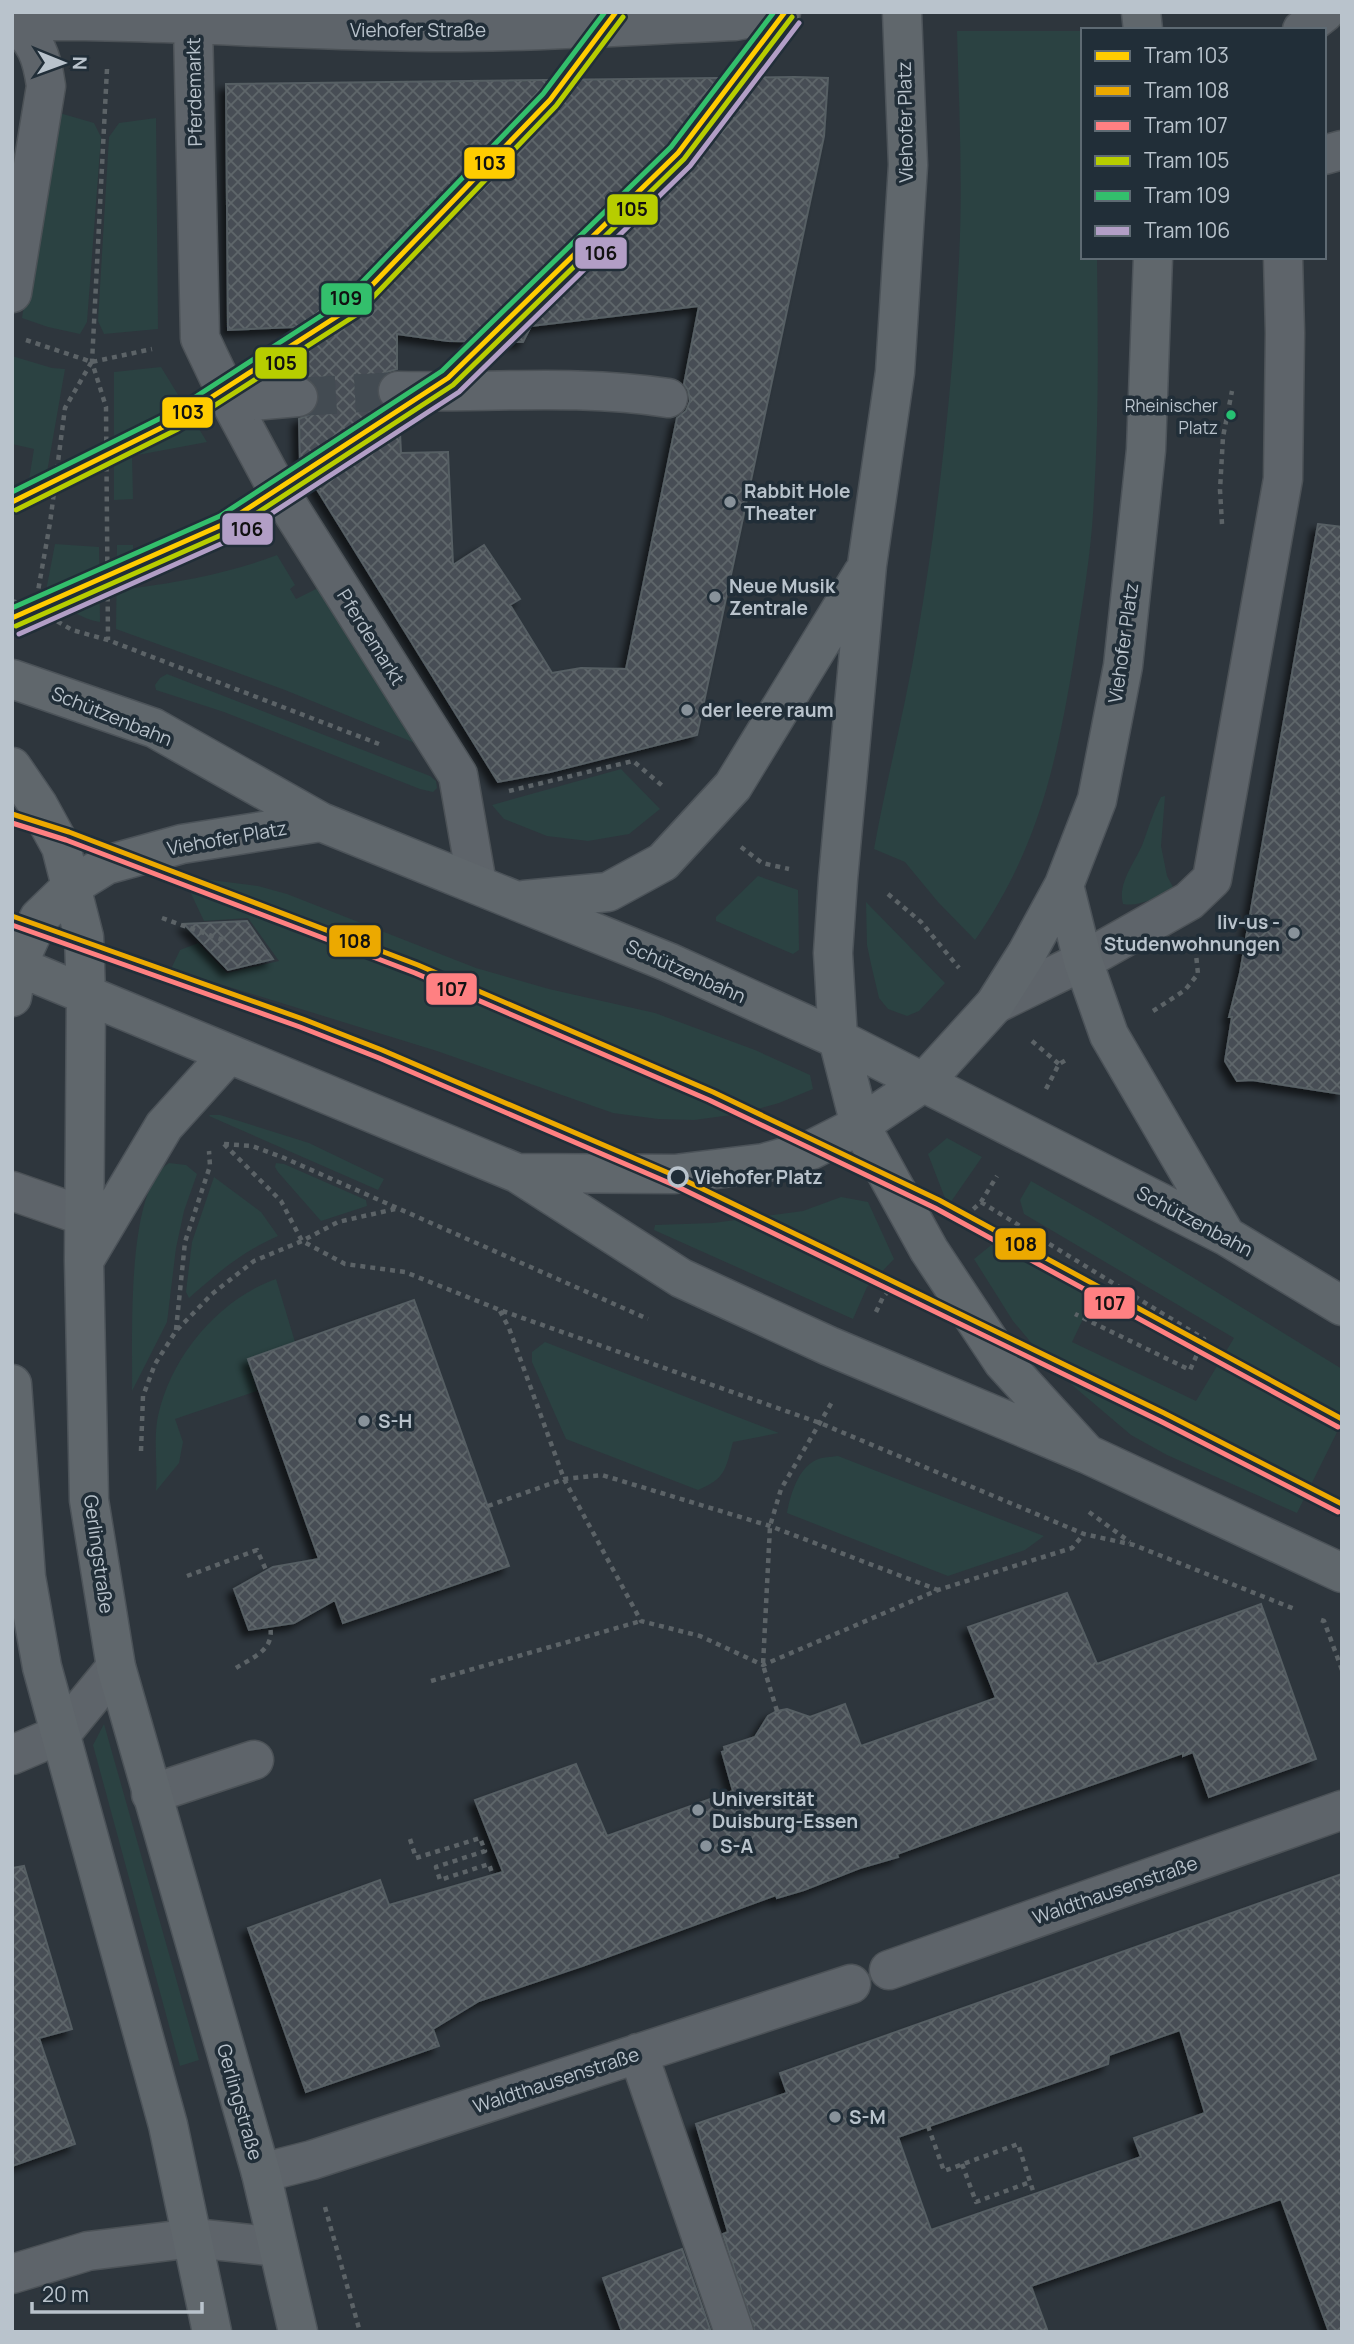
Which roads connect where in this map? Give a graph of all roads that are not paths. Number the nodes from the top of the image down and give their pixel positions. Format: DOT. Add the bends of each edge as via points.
graph roads {
  1 [pos="780,12"];
  2 [pos="902,12"];
  3 [pos="1325,12"];
  4 [pos="12,21"];
  5 [pos="415,22"];
  6 [pos="193,26"];
  7 [pos="1305,28"];
  8 [pos="1153,259"];
  9 [pos="1283,259"];
  10 [pos="12,293"];
  11 [pos="398,391"];
  12 [pos="298,397"];
  13 [pos="668,398"];
  14 [pos="231,403"];
  15 [pos="867,565"];
  16 [pos="12,679"];
  17 [pos="12,767"];
  18 [pos="321,822"];
  19 [pos="477,884"];
  20 [pos="1064,885"];
  21 [pos="72,886"];
  22 [pos="518,901"];
  23 [pos="1083,961"];
  24 [pos="14,976"];
  25 [pos="86,994"];
  26 [pos="995,1004"];
  27 [pos="838,1039"];
  28 [pos="229,1054"];
  29 [pos="924,1082"];
  30 [pos="860,1125"];
  31 [pos="517,1173"];
  32 [pos="12,1191"];
  33 [pos="85,1216"];
  34 [pos="1226,1236"];
  35 [pos="84,1261"];
  36 [pos="1342,1306"];
  37 [pos="12,1384"];
  38 [pos="1087,1454"];
  39 [pos="1342,1573"];
  40 [pos="116,1667"];
  41 [pos="61,1734"];
  42 [pos="12,1755"];
  43 [pos="254,1760"];
  44 [pos="151,1794"];
  45 [pos="1342,1810"];
  46 [pos="889,1970"];
  47 [pos="851,1984"];
  48 [pos="638,2053"];
  49 [pos="261,2173"];
  50 [pos="194,2238"];
  51 [pos="278,2247"];
  52 [pos="12,2274"];
  53 [pos="212,2332"];
  54 [pos="298,2332"];
  55 [pos="734,2332"];
  1 -- 5 [label="street, Viehofer Straße" via="735,21"];
  2 -- 15 [label="main road, Viehofer Platz" via="908,165 900,303 895,372"];
  3 -- 7 [label="street"];
  4 -- 6 [label="street, Viehofer Straße"];
  4 -- 10 [label="street" via="36,47 46,86"];
  5 -- 6 [label="street, Viehofer Straße"];
  6 -- 14 [label="street, Pferdemarkt" via="201,338"];
  8 -- 20 [label="main road, Viehofer Platz" via="1146,450 1122,666 1097,800"];
  9 -- 23 [label="street, Viehofer Platz" via="1283,479 1212,879 1189,901"];
  11 -- 13 [label="street" via="590,390"];
  12 -- 14 [label="street"];
  14 -- 19 [label="street, Pferdemarkt" via="274,483 458,775"];
  15 -- 22 [label="main road, Viehofer Platz" via="733,786 663,862 608,892"];
  15 -- 27 [label="main road, Viehofer Platz" via="833,953"];
  16 -- 18 [label="main road, Schützenbahn" via="154,728"];
  17 -- 21 [label="main road, Gerlingstraße" via="61,847"];
  18 -- 19 [label="main road, Schützenbahn"];
  18 -- 21 [label="main road, Viehofer Platz" via="182,844 106,865"];
  19 -- 22 [label="main road, Schützenbahn"];
  20 -- 23 [label="main road"];
  20 -- 26 [label="main road, Viehofer Platz"];
  21 -- 24 [label="main road, Viehofer Platz" via="39,918"];
  21 -- 25 [label="main road, Gerlingstraße" via="84,937"];
  22 -- 27 [label="main road, Schützenbahn"];
  23 -- 26 [label="street, Viehofer Platz"];
  23 -- 34 [label="main road" via="1109,1035"];
  24 -- 25 [label="main road"];
  25 -- 28 [label="main road"];
  25 -- 33 [label="main road, Gerlingstraße"];
  26 -- 29 [label="main road, Viehofer Platz"];
  27 -- 29 [label="main road, Schützenbahn"];
  27 -- 30 [label="main road, Viehofer Platz"];
  28 -- 31 [label="main road"];
  28 -- 35 [label="main road" via="164,1126"];
  29 -- 30 [label="main road, Viehofer Platz"];
  29 -- 34 [label="main road, Schützenbahn"];
  30 -- 31 [label="main road, Viehofer Platz" via="811,1150 764,1163 675,1174"];
  30 -- 38 [label="main road, Viehofer Platz" via="929,1250 1003,1362"];
  31 -- 38 [label="main road" via="681,1278 838,1350"];
  32 -- 33 [label="street"];
  33 -- 35 [label="main road, Gerlingstraße"];
  34 -- 36 [label="main road, Schützenbahn"];
  35 -- 40 [label="main road, Gerlingstraße" via="89,1500"];
  37 -- 41 [label="main road" via="26,1577 42,1667"];
  38 -- 39 [label="main road"];
  40 -- 41 [label="street"];
  40 -- 44 [label="main road, Gerlingstraße"];
  41 -- 42 [label="street"];
  41 -- 50 [label="main road" via="168,2125"];
  43 -- 44 [label="street"];
  44 -- 49 [label="main road, Gerlingstraße"];
  45 -- 46 [label="street, Waldthausenstraße"];
  47 -- 48 [label="street, Waldthausenstraße"];
  48 -- 49 [label="street, Waldthausenstraße"];
  48 -- 55 [label="street"];
  49 -- 51 [label="main road, Gerlingstraße"];
  50 -- 51 [label="street"];
  50 -- 52 [label="street" via="88,2251"];
  50 -- 53 [label="main road"];
  51 -- 54 [label="main road, Gerlingstraße"];
}
